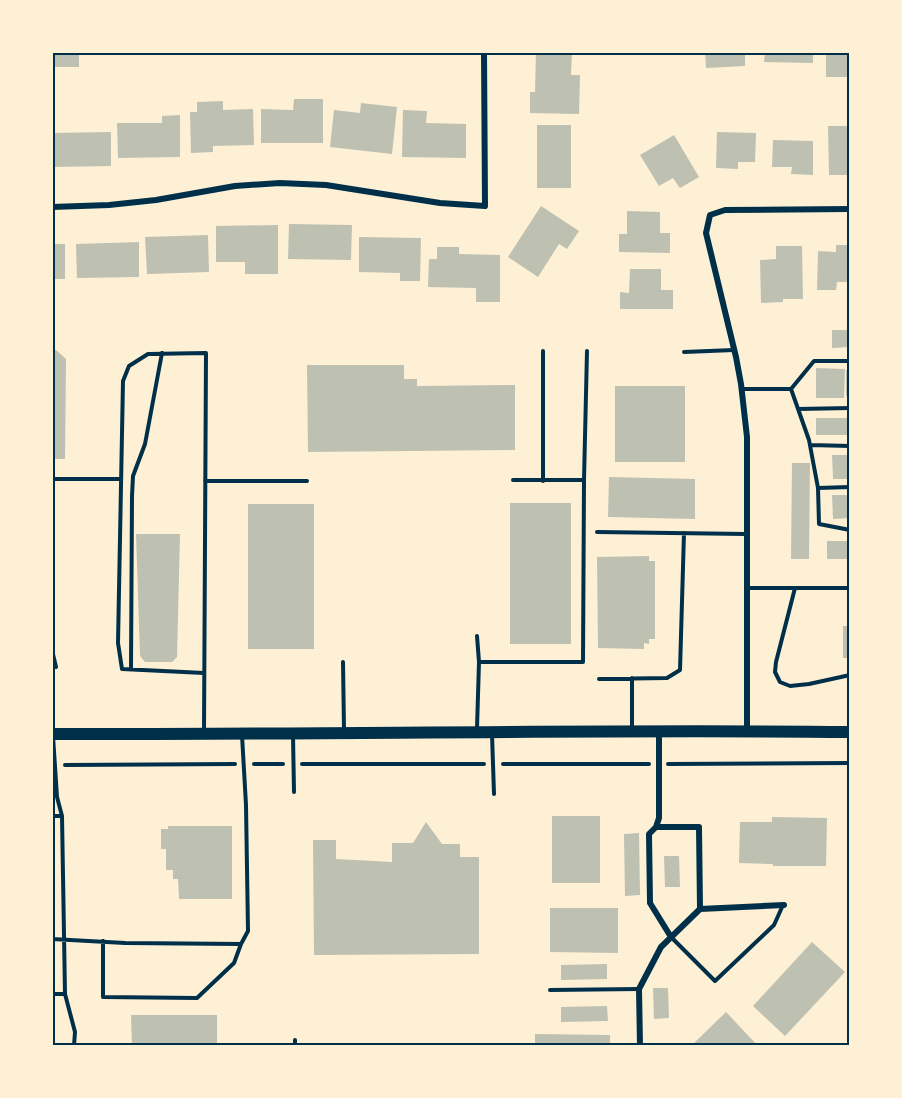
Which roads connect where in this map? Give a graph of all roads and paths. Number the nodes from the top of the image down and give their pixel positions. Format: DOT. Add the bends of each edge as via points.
graph roads {
  1 [pos="484,52"];
  2 [pos="52,207"];
  3 [pos="849,209"];
  4 [pos="734,350"];
  5 [pos="543,351"];
  6 [pos="587,351"];
  7 [pos="684,352"];
  8 [pos="162,353"];
  9 [pos="849,360"];
  10 [pos="742,389"];
  11 [pos="791,389"];
  12 [pos="849,408"];
  13 [pos="798,409"];
  14 [pos="810,445"];
  15 [pos="849,446"];
  16 [pos="121,478"];
  17 [pos="52,479"];
  18 [pos="513,480"];
  19 [pos="584,480"];
  20 [pos="205,481"];
  21 [pos="307,481"];
  22 [pos="543,481"];
  23 [pos="849,487"];
  24 [pos="818,488"];
  25 [pos="849,530"];
  26 [pos="597,532"];
  27 [pos="684,533"];
  28 [pos="747,534"];
  29 [pos="747,588"];
  30 [pos="795,588"];
  31 [pos="849,588"];
  32 [pos="477,636"];
  33 [pos="52,650"];
  34 [pos="343,662"];
  35 [pos="479,662"];
  36 [pos="56,667"];
  37 [pos="131,669"];
  38 [pos="204,673"];
  39 [pos="849,675"];
  40 [pos="632,678"];
  41 [pos="599,679"];
  42 [pos="52,728"];
  43 [pos="660,730"];
  44 [pos="632,731"];
  45 [pos="747,731"];
  46 [pos="492,732"];
  47 [pos="849,732"];
  48 [pos="477,733"];
  49 [pos="53,734"];
  50 [pos="242,734"];
  51 [pos="293,734"];
  52 [pos="344,734"];
  53 [pos="204,735"];
  54 [pos="849,763"];
  55 [pos="243,764"];
  56 [pos="294,764"];
  57 [pos="493,764"];
  58 [pos="659,764"];
  59 [pos="55,765"];
  60 [pos="294,792"];
  61 [pos="494,794"];
  62 [pos="52,816"];
  63 [pos="62,816"];
  64 [pos="656,827"];
  65 [pos="784,905"];
  66 [pos="700,909"];
  67 [pos="671,937"];
  68 [pos="52,939"];
  69 [pos="64,939"];
  70 [pos="103,941"];
  71 [pos="241,944"];
  72 [pos="639,989"];
  73 [pos="550,990"];
  74 [pos="52,994"];
  75 [pos="65,994"];
  76 [pos="74,1046"];
  77 [pos="640,1046"];
  1 -- 2 [label="street" via="485,206 326,185 280,183 109,206"];
  3 -- 4 [label="street" via="725,210 710,215 706,233"];
  4 -- 7 [label="lane"];
  4 -- 10 [label="street"];
  5 -- 22 [label="lane"];
  6 -- 19 [label="lane"];
  8 -- 16 [label="lane" via="148,354 129,366 123,381"];
  8 -- 20 [label="lane" via="206,353"];
  8 -- 37 [label="lane" via="145,444 133,476"];
  9 -- 11 [label="lane" via="814,361"];
  10 -- 11 [label="lane"];
  10 -- 28 [label="street" via="747,437"];
  11 -- 13 [label="lane"];
  12 -- 13 [label="lane"];
  13 -- 14 [label="lane"];
  14 -- 15 [label="lane"];
  14 -- 24 [label="lane"];
  16 -- 17 [label="lane"];
  16 -- 37 [label="lane" via="118,643 122,669"];
  18 -- 22 [label="lane"];
  19 -- 22 [label="lane"];
  19 -- 35 [label="lane" via="583,662"];
  20 -- 21 [label="lane"];
  20 -- 38 [label="lane"];
  23 -- 24 [label="lane"];
  24 -- 25 [label="lane" via="819,524"];
  26 -- 27 [label="lane"];
  27 -- 28 [label="lane"];
  27 -- 40 [label="lane" via="680,670 668,678"];
  28 -- 29 [label="street"];
  29 -- 30 [label="lane"];
  29 -- 45 [label="street"];
  30 -- 31 [label="lane"];
  30 -- 39 [label="lane" via="776,662 780,682 790,686"];
  32 -- 35 [label="lane"];
  33 -- 36 [label="lane"];
  34 -- 52 [label="lane"];
  35 -- 48 [label="lane"];
  37 -- 38 [label="lane"];
  38 -- 53 [label="lane"];
  40 -- 41 [label="lane"];
  40 -- 44 [label="lane"];
  42 -- 49 [label="lane"];
  43 -- 44 [label="main road"];
  43 -- 45 [label="main road"];
  43 -- 58 [label="street"];
  44 -- 46 [label="main road"];
  45 -- 47 [label="main road"];
  46 -- 48 [label="main road"];
  46 -- 57 [label="lane"];
  48 -- 52 [label="main road"];
  49 -- 53 [label="main road"];
  49 -- 59 [label="lane"];
  50 -- 51 [label="main road"];
  50 -- 53 [label="main road"];
  50 -- 55 [label="lane"];
  51 -- 52 [label="main road"];
  51 -- 56 [label="lane"];
  54 -- 58 [label="path"];
  55 -- 56 [label="path"];
  55 -- 59 [label="path"];
  55 -- 71 [label="lane" via="248,931"];
  56 -- 57 [label="path"];
  56 -- 60 [label="lane"];
  57 -- 58 [label="path"];
  57 -- 61 [label="lane"];
  58 -- 64 [label="street"];
  59 -- 63 [label="lane"];
  62 -- 63 [label="lane"];
  63 -- 69 [label="lane"];
  64 -- 66 [label="street" via="699,827"];
  64 -- 67 [label="street" via="649,834 650,903"];
  65 -- 66 [label="street"];
  65 -- 67 [label="lane" via="774,925 715,981"];
  66 -- 67 [label="street"];
  67 -- 72 [label="street" via="661,947"];
  68 -- 69 [label="lane"];
  69 -- 70 [label="lane"];
  69 -- 75 [label="lane"];
  70 -- 71 [label="lane"];
  70 -- 71 [label="lane" via="103,997 197,998 234,963"];
  72 -- 73 [label="lane"];
  72 -- 77 [label="street"];
  74 -- 75 [label="lane"];
  75 -- 76 [label="lane" via="75,1032"];
}
